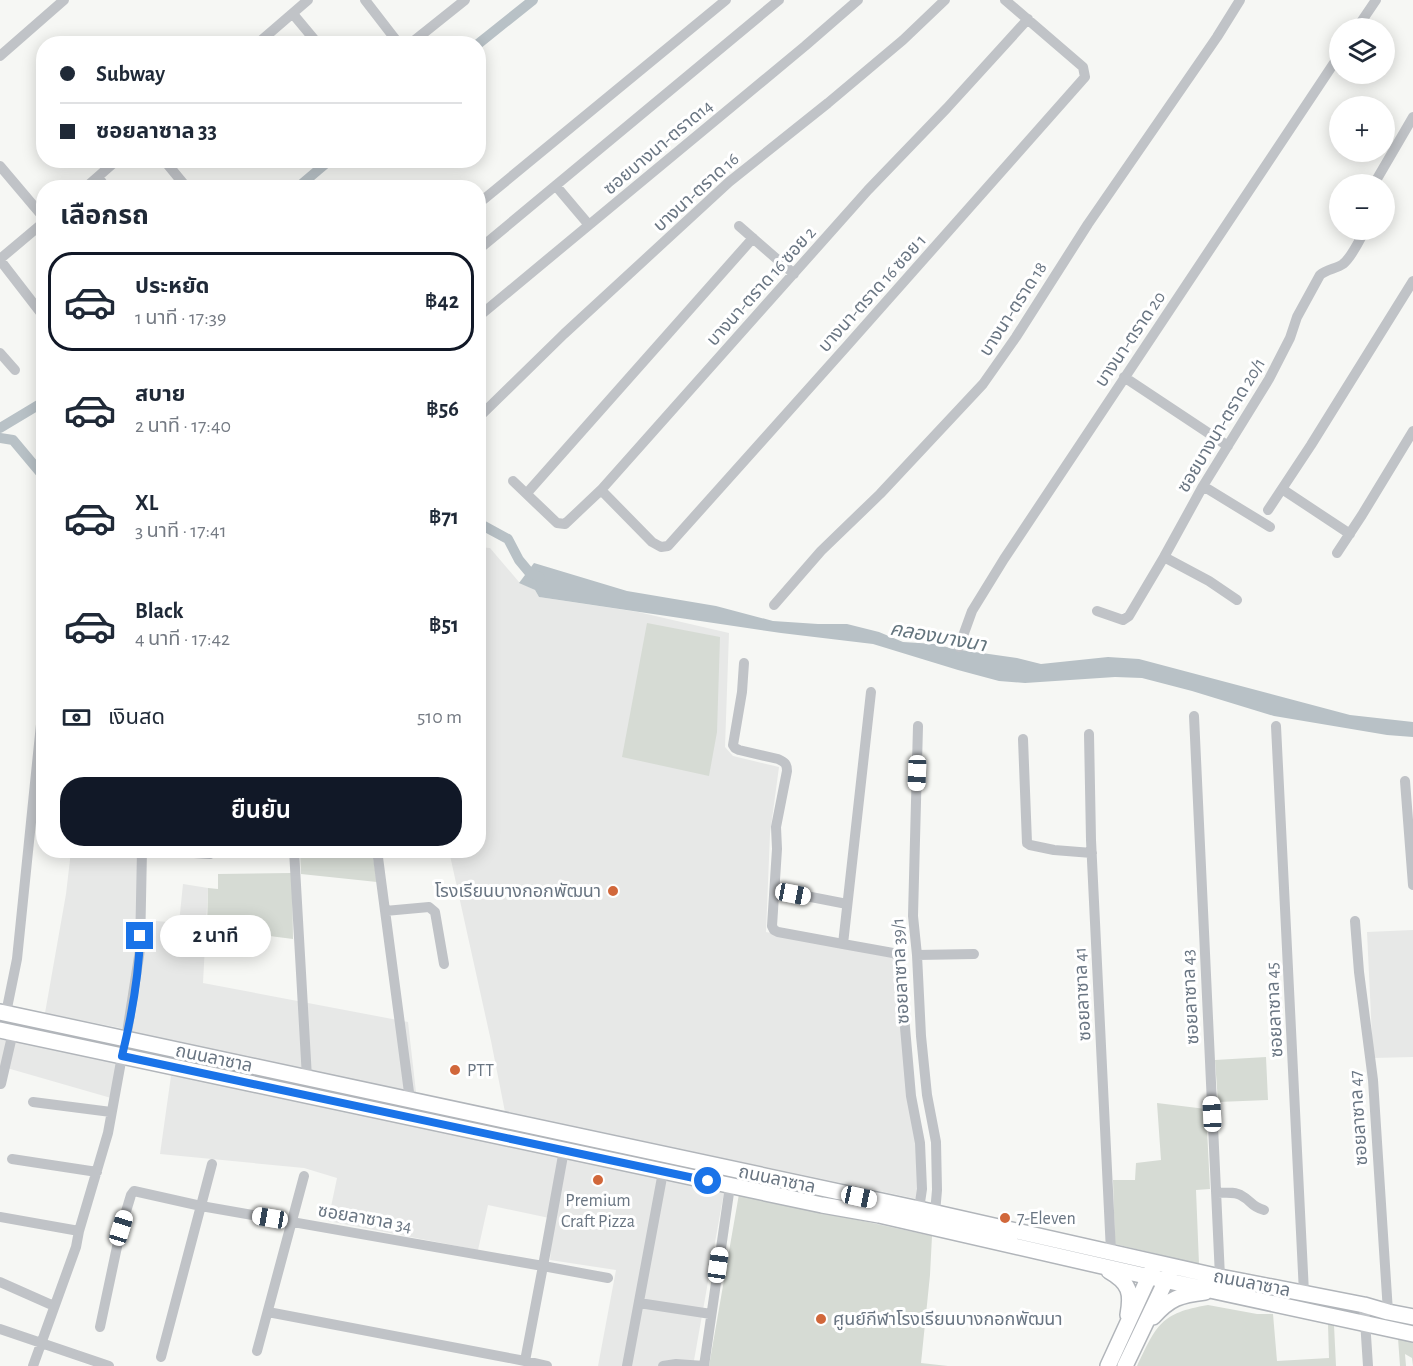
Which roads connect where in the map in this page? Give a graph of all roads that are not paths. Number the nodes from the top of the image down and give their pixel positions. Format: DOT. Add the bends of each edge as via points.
graph roads {
  1 [pos="64,0"];
  2 [pos="308,0"];
  3 [pos="465,0"];
  4 [pos="726,0"];
  5 [pos="779,0"];
  6 [pos="858,0"];
  7 [pos="945,0"];
  8 [pos="1005,0"];
  9 [pos="1240,0"];
  10 [pos="1376,0"];
  11 [pos="369,2"];
  12 [pos="293,14"];
  13 [pos="1364,18"];
  14 [pos="1028,19"];
  15 [pos="267,36"];
  16 [pos="311,36"];
  17 [pos="393,36"];
  18 [pos="420,36"];
  19 [pos="0,56"];
  20 [pos="1329,70"];
  21 [pos="1413,117"];
  22 [pos="0,166"];
  23 [pos="108,168"];
  24 [pos="171,168"];
  25 [pos="1380,174"];
  26 [pos="98,177"];
  27 [pos="94,180"];
  28 [pos="100,180"];
  29 [pos="180,180"];
  30 [pos="556,186"];
  31 [pos="486,197"];
  32 [pos="36,210"];
  33 [pos="589,225"];
  34 [pos="739,226"];
  35 [pos="36,227"];
  36 [pos="753,238"];
  37 [pos="1359,240"];
  38 [pos="486,243"];
  39 [pos="0,260"];
  40 [pos="794,274"];
  41 [pos="1413,281"];
  42 [pos="36,307"];
  43 [pos="486,310"];
  44 [pos="0,353"];
  45 [pos="15,369"];
  46 [pos="1124,377"];
  47 [pos="486,410"];
  48 [pos="1413,431"];
  49 [pos="1228,446"];
  50 [pos="513,481"];
  51 [pos="1203,486"];
  52 [pos="1282,489"];
  53 [pos="601,490"];
  54 [pos="527,493"];
  55 [pos="1268,510"];
  56 [pos="1269,527"];
  57 [pos="1350,534"];
  58 [pos="1337,553"];
  59 [pos="1164,557"];
  60 [pos="1237,600"];
  61 [pos="774,604"];
  62 [pos="1096,610"];
  63 [pos="959,647"];
  64 [pos="744,663"];
  65 [pos="871,692"];
  66 [pos="1194,716"];
  67 [pos="918,726"];
  68 [pos="1276,726"];
  69 [pos="1089,734"];
  70 [pos="1023,739"];
  71 [pos="36,770"];
  72 [pos="1405,781"];
  73 [pos="1092,853"];
  74 [pos="142,858"];
  75 [pos="294,858"];
  76 [pos="378,858"];
  77 [pos="1413,885"];
  78 [pos="775,890"];
  79 [pos="847,904"];
  80 [pos="386,911"];
  81 [pos="1355,921"];
  82 [pos="843,944"];
  83 [pos="974,954"];
  84 [pos="917,955"];
  85 [pos="444,964"];
  86 [pos="3,1013"];
  87 [pos="6,1031"];
  88 [pos="126,1039"];
  89 [pos="122,1056"];
  90 [pos="307,1078"];
  91 [pos="1,1084"];
  92 [pos="410,1100"];
  93 [pos="33,1102"];
  94 [pos="111,1112"];
  95 [pos="564,1150"];
  96 [pos="12,1159"];
  97 [pos="212,1164"];
  98 [pos="732,1170"];
  99 [pos="97,1172"];
  100 [pos="663,1172"];
  101 [pos="304,1176"];
  102 [pos="730,1186"];
  103 [pos="1216,1193"];
  104 [pos="201,1206"];
  105 [pos="880,1208"];
  106 [pos="919,1209"];
  107 [pos="1264,1210"];
  108 [pos="935,1213"];
  109 [pos="0,1217"];
  110 [pos="292,1222"];
  111 [pos="79,1231"];
  112 [pos="1111,1252"];
  113 [pos="1088,1263"];
  114 [pos="543,1266"];
  115 [pos="1153,1270"];
  116 [pos="1169,1273"];
  117 [pos="1220,1277"];
  118 [pos="608,1278"];
  119 [pos="0,1282"];
  120 [pos="1226,1294"];
  121 [pos="1310,1295"];
  122 [pos="639,1303"];
  123 [pos="1364,1305"];
  124 [pos="54,1306"];
  125 [pos="268,1312"];
  126 [pos="1388,1312"];
  127 [pos="1314,1313"];
  128 [pos="711,1314"];
  129 [pos="1413,1317"];
  130 [pos="1366,1324"];
  131 [pos="100,1327"];
  132 [pos="0,1329"];
  133 [pos="1413,1334"];
  134 [pos="1121,1338"];
  135 [pos="1138,1339"];
  136 [pos="41,1343"];
  137 [pos="257,1351"];
  138 [pos="161,1357"];
  139 [pos="525,1361"];
  140 [pos="33,1366"];
  141 [pos="109,1366"];
  142 [pos="547,1366"];
  143 [pos="629,1366"];
  144 [pos="663,1366"];
  145 [pos="704,1366"];
  146 [pos="1108,1366"];
  147 [pos="1125,1366"];
  148 [pos="1368,1366"];
  1 -- 19 [label="street"];
  2 -- 12 [label="street"];
  3 -- 18 [label="street"];
  4 -- 31 [label="street"];
  5 -- 30 [label="street"];
  6 -- 33 [label="street, ซอยบางนา-ตราด14"];
  7 -- 47 [label="street, บางนา-ตราด 16" via="837,96 729,183"];
  8 -- 14 [label="street, บางนา-ตราด 16 ซอย 1"];
  9 -- 61 [label="street, บางนา-ตราด 18" via="983,384"];
  10 -- 13 [label="street"];
  11 -- 17 [label="street"];
  12 -- 15 [label="street"];
  12 -- 16 [label="street"];
  14 -- 40 [label="street, บางนา-ตราด 16 ซอย 2"];
  14 -- 53 [label="street, บางนา-ตราด 16 ซอย 1" via="1083,67 1085,77 668,546 652,542"];
  20 -- 46 [label="street, บางนา-ตราด 20"];
  21 -- 25 [label="street"];
  22 -- 32 [label="street"];
  23 -- 26 [label="street"];
  24 -- 29 [label="street"];
  26 -- 27 [label="street"];
  26 -- 28 [label="street"];
  30 -- 33 [label="street"];
  30 -- 38 [label="street"];
  33 -- 43 [label="street, ซอยบางนา-ตราด14"];
  34 -- 36 [label="street"];
  35 -- 39 [label="street"];
  36 -- 40 [label="street"];
  36 -- 54 [label="street"];
  37 -- 49 [label="street, ซอยบางนา-ตราด 20/1" via="1346,261 1320,275 1269,379"];
  39 -- 42 [label="street"];
  40 -- 53 [label="street, บางนา-ตราด 16 ซอย 2"];
  41 -- 52 [label="street"];
  44 -- 45 [label="street"];
  46 -- 49 [label="street"];
  46 -- 63 [label="street, บางนา-ตราด 20" via="972,611"];
  48 -- 57 [label="street"];
  49 -- 51 [label="street, ซอยบางนา-ตราด 20/1"];
  50 -- 54 [label="street, บางนา-ตราด 16 ซอย 2"];
  51 -- 56 [label="street"];
  51 -- 59 [label="street, ซอยบางนา-ตราด 20/1"];
  52 -- 55 [label="street"];
  52 -- 57 [label="street"];
  53 -- 54 [label="street, บางนา-ตราด 16 ซอย 2" via="564,525 557,523"];
  57 -- 58 [label="street"];
  59 -- 60 [label="street"];
  59 -- 62 [label="street, ซอยบางนา-ตราด 20/1" via="1127,618"];
  64 -- 78 [label="street" via="735,748 787,764 776,827"];
  65 -- 79 [label="street"];
  66 -- 103 [label="street, ซอยลาซาล 43"];
  67 -- 84 [label="street, ซอยลาซาล 39/1" via="913,916"];
  68 -- 121 [label="street, ซอยลาซาล 45"];
  69 -- 73 [label="street, ซอยลาซาล 41"];
  70 -- 73 [label="street" via="1027,843"];
  71 -- 86 [label="street" via="16,959"];
  72 -- 77 [label="street"];
  73 -- 112 [label="street, ซอยลาซาล 41"];
  74 -- 88 [label="street" via="140,950"];
  75 -- 90 [label="street"];
  76 -- 80 [label="street"];
  78 -- 79 [label="street"];
  78 -- 82 [label="street" via="774,930"];
  79 -- 82 [label="street"];
  80 -- 85 [label="street" via="432,909"];
  80 -- 92 [label="street"];
  81 -- 126 [label="street, ซอยลาซาล 47" via="1373,1080"];
  82 -- 106 [label="street" via="892,953 899,959 911,1096 920,1143"];
  83 -- 84 [label="street"];
  84 -- 108 [label="street, ซอยลาซาล 39/1" via="921,1036 936,1142"];
  86 -- 88 [label="street, ถนนลาซาล"];
  87 -- 89 [label="street, ถนนลาซาล"];
  87 -- 91 [label="street"];
  88 -- 89 [label="street"];
  88 -- 90 [label="street, ถนนลาซาล"];
  89 -- 94 [label="street"];
  89 -- 95 [label="street, ถนนลาซาล"];
  90 -- 92 [label="street, ถนนลาซาล"];
  92 -- 98 [label="street, ถนนลาซาล"];
  93 -- 94 [label="street"];
  94 -- 99 [label="street"];
  95 -- 100 [label="street, ถนนลาซาล"];
  95 -- 114 [label="street"];
  96 -- 99 [label="street"];
  97 -- 104 [label="street"];
  98 -- 102 [label="street"];
  98 -- 105 [label="street, ถนนลาซาล"];
  99 -- 111 [label="street"];
  100 -- 102 [label="street, ถนนลาซาล"];
  100 -- 122 [label="street"];
  101 -- 110 [label="street"];
  102 -- 105 [label="street, ถนนลาซาล" via="822,1205"];
  102 -- 128 [label="street"];
  103 -- 107 [label="street" via="1237,1194"];
  103 -- 117 [label="street, ซอยลาซาล 43"];
  104 -- 110 [label="street, ซอยลาซาล 34"];
  104 -- 131 [label="street, ซอยลาซาล 34" via="133,1192 121,1228"];
  104 -- 138 [label="street"];
  105 -- 106 [label="street, ถนนลาซาล"];
  105 -- 113 [label="street, ถนนลาซาล"];
  106 -- 108 [label="street, ถนนลาซาล"];
  108 -- 112 [label="street, ถนนลาซาล"];
  109 -- 111 [label="street"];
  110 -- 114 [label="street, ซอยลาซาล 34"];
  110 -- 125 [label="street"];
  111 -- 124 [label="street"];
  112 -- 115 [label="street, ถนนลาซาล"];
  113 -- 115 [label="street, ถนนลาซาล"];
  113 -- 134 [label="street" via="1104,1268 1126,1284 1130,1300"];
  114 -- 118 [label="street, ซอยลาซาล 34"];
  114 -- 139 [label="street"];
  115 -- 116 [label="street, ถนนลาซาล"];
  115 -- 134 [label="street"];
  116 -- 117 [label="street, ถนนลาซาล"];
  116 -- 120 [label="street, ถนนลาซาล"];
  116 -- 135 [label="street"];
  117 -- 121 [label="street, ถนนลาซาล"];
  119 -- 124 [label="street"];
  120 -- 127 [label="street, ถนนลาซาล"];
  120 -- 135 [label="street" via="1191,1294 1167,1303"];
  121 -- 123 [label="street, ถนนลาซาล"];
  121 -- 127 [label="street"];
  122 -- 128 [label="street"];
  122 -- 143 [label="street"];
  123 -- 126 [label="street, ถนนลาซาล"];
  123 -- 130 [label="street"];
  124 -- 136 [label="street"];
  125 -- 137 [label="street"];
  125 -- 139 [label="street"];
  126 -- 129 [label="street, ถนนลาซาล"];
  127 -- 130 [label="street, ถนนลาซาล"];
  128 -- 145 [label="street"];
  130 -- 133 [label="street, ถนนลาซาล"];
  130 -- 148 [label="street"];
  132 -- 136 [label="street"];
  134 -- 146 [label="street"];
  135 -- 147 [label="street"];
  136 -- 140 [label="street"];
  136 -- 141 [label="street"];
  139 -- 142 [label="street"];
  144 -- 145 [label="street"];
}
